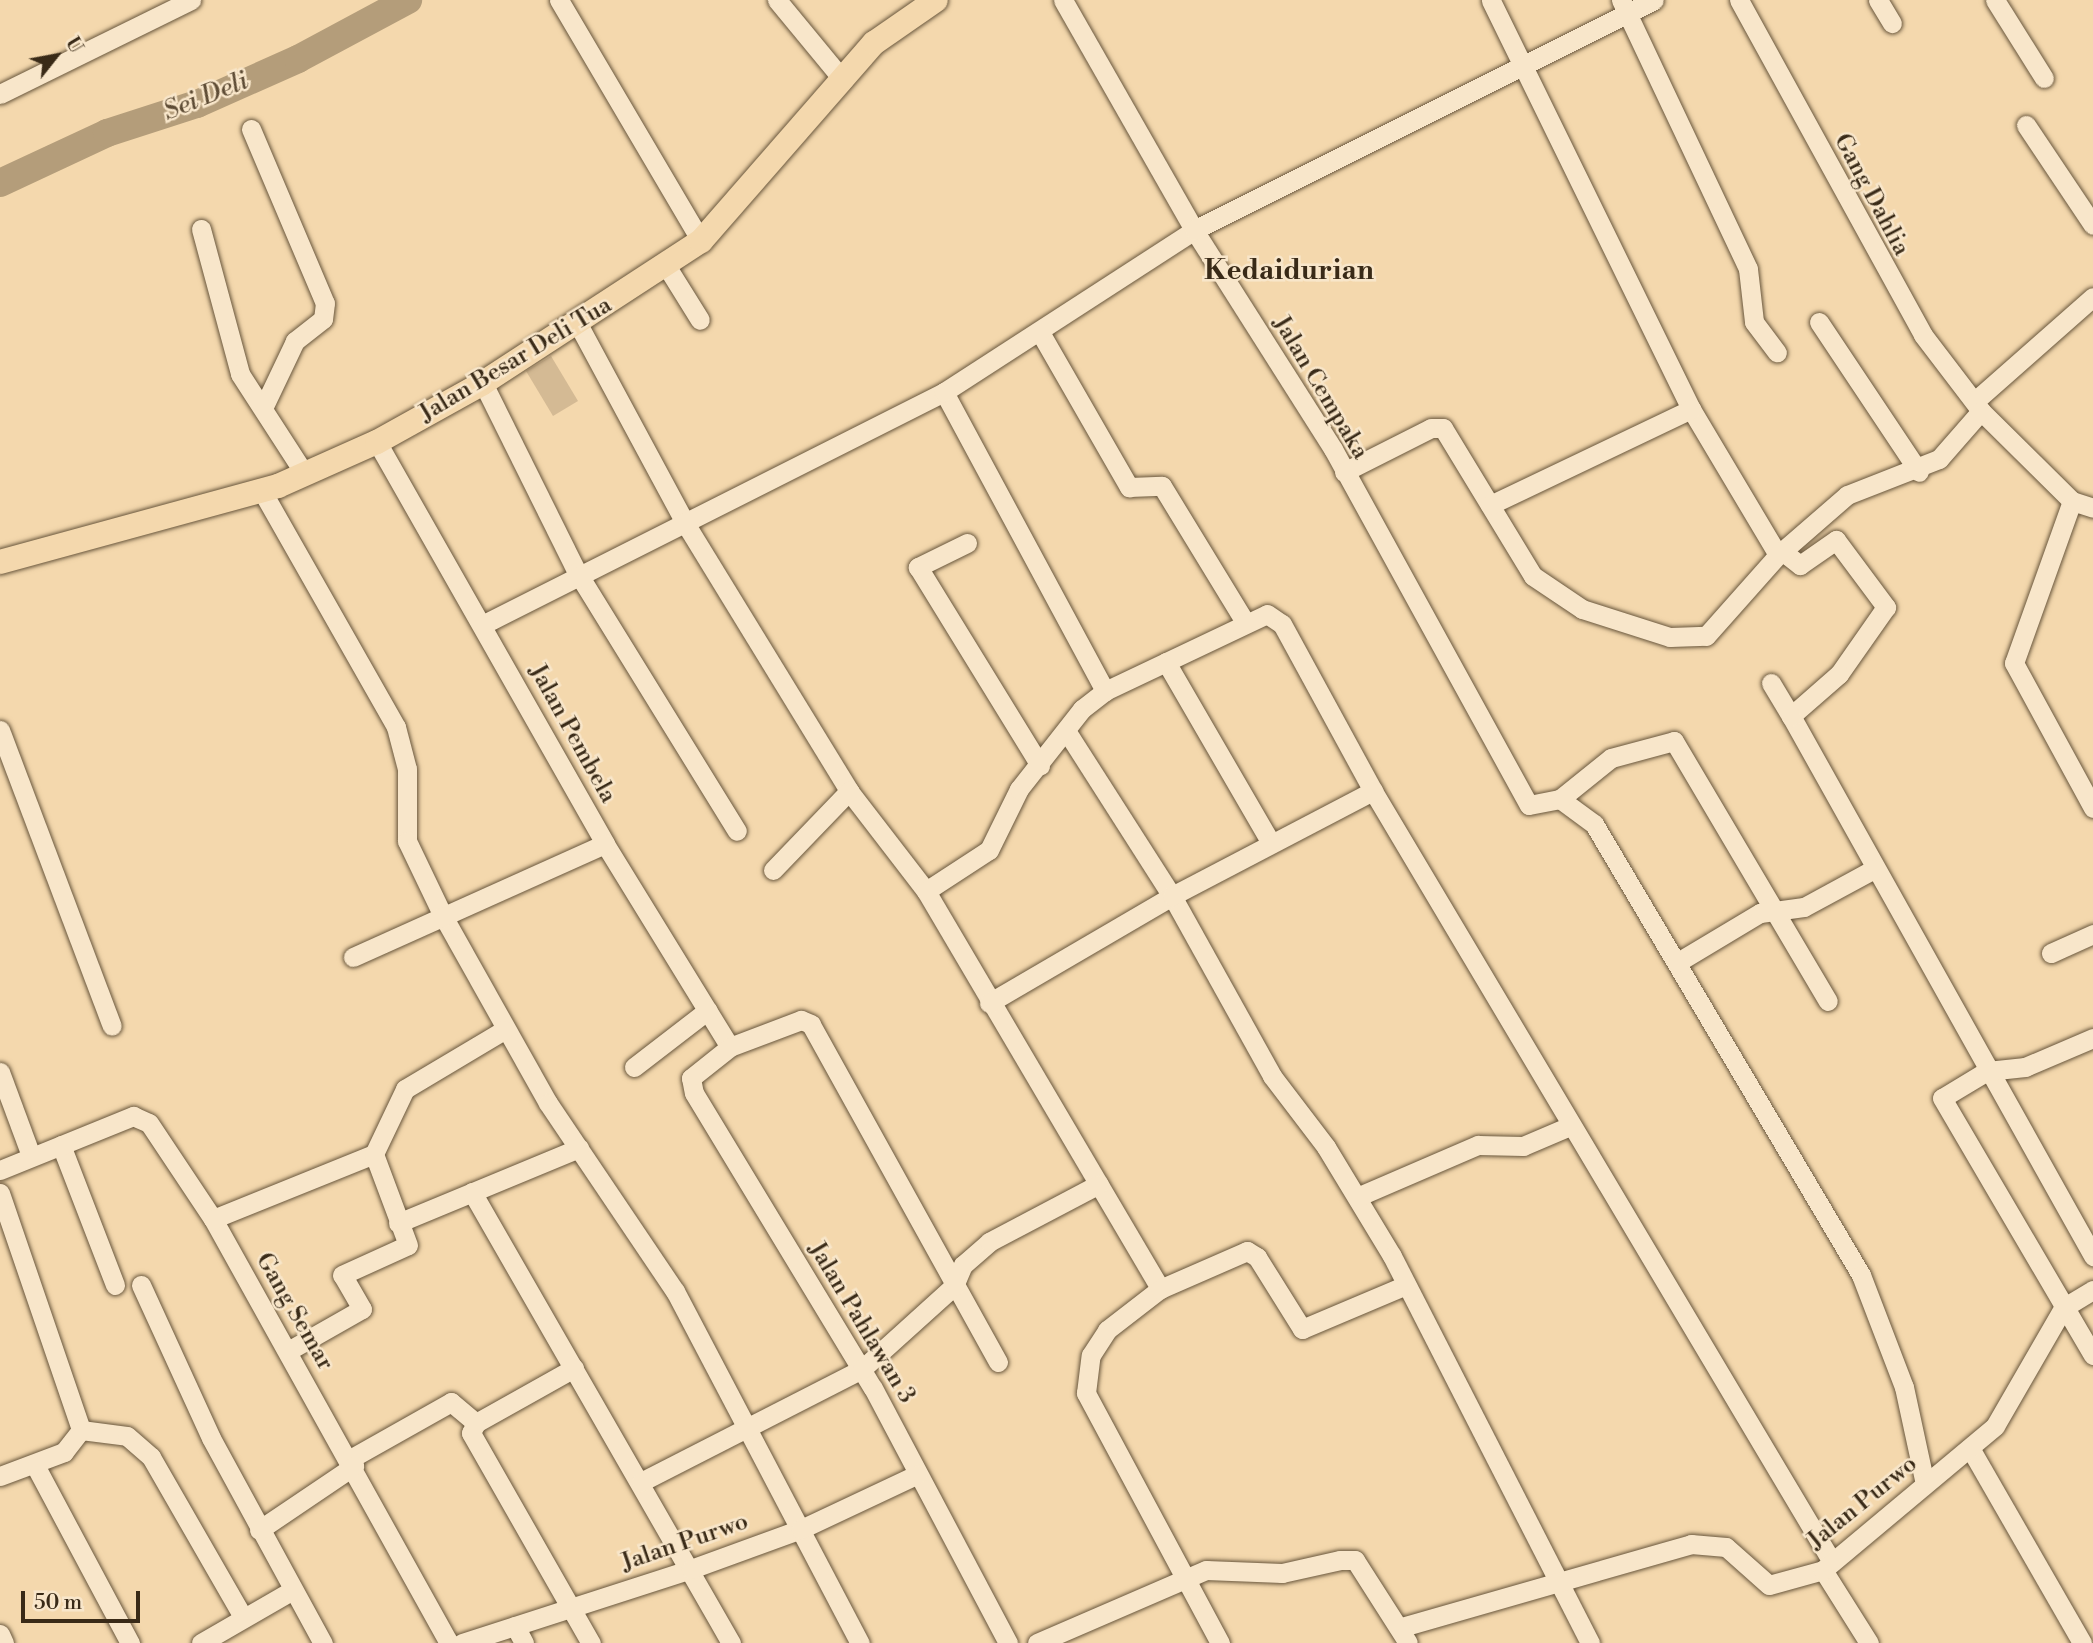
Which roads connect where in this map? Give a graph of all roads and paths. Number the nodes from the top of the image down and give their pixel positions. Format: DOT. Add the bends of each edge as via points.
graph roads {
  1 [pos="191,0"];
  2 [pos="559,0"];
  3 [pos="776,0"];
  4 [pos="936,0"];
  5 [pos="1063,0"];
  6 [pos="1491,0"];
  7 [pos="1654,0"];
  8 [pos="1739,0"];
  9 [pos="1878,0"];
  10 [pos="1995,0"];
  11 [pos="1625,7"];
  12 [pos="1892,23"];
  13 [pos="1526,68"];
  14 [pos="2044,78"];
  15 [pos="844,80"];
  16 [pos="0,94"];
  17 [pos="2026,125"];
  18 [pos="251,129"];
  19 [pos="2093,225"];
  20 [pos="201,229"];
  21 [pos="1194,230"];
  22 [pos="701,241"];
  23 [pos="667,267"];
  24 [pos="2093,297"];
  25 [pos="700,320"];
  26 [pos="1819,322"];
  27 [pos="578,324"];
  28 [pos="1041,334"];
  29 [pos="1777,352"];
  30 [pos="483,383"];
  31 [pos="944,393"];
  32 [pos="1978,406"];
  33 [pos="263,408"];
  34 [pos="1691,409"];
  35 [pos="377,443"];
  36 [pos="1344,472"];
  37 [pos="1919,472"];
  38 [pos="304,473"];
  39 [pos="262,491"];
  40 [pos="2071,501"];
  41 [pos="1490,505"];
  42 [pos="2093,508"];
  43 [pos="685,523"];
  44 [pos="967,542"];
  45 [pos="1780,553"];
  46 [pos="0,562"];
  47 [pos="577,572"];
  48 [pos="1245,622"];
  49 [pos="484,624"];
  50 [pos="1166,662"];
  51 [pos="1771,683"];
  52 [pos="1105,691"];
  53 [pos="1791,716"];
  54 [pos="0,730"];
  55 [pos="1067,732"];
  56 [pos="1040,765"];
  57 [pos="849,791"];
  58 [pos="1373,791"];
  59 [pos="1560,799"];
  60 [pos="2093,808"];
  61 [pos="737,831"];
  62 [pos="1271,843"];
  63 [pos="605,844"];
  64 [pos="1874,869"];
  65 [pos="773,870"];
  66 [pos="926,891"];
  67 [pos="1172,896"];
  68 [pos="1773,912"];
  69 [pos="443,916"];
  70 [pos="2093,934"];
  71 [pos="2051,953"];
  72 [pos="353,957"];
  73 [pos="1678,962"];
  74 [pos="1828,1001"];
  75 [pos="989,1003"];
  76 [pos="708,1010"];
  77 [pos="112,1027"];
  78 [pos="504,1030"];
  79 [pos="2093,1038"];
  80 [pos="730,1047"];
  81 [pos="634,1067"];
  82 [pos="1987,1071"];
  83 [pos="0,1072"];
  84 [pos="1570,1126"];
  85 [pos="61,1145"];
  86 [pos="579,1148"];
  87 [pos="374,1154"];
  88 [pos="31,1156"];
  89 [pos="0,1170"];
  90 [pos="1099,1184"];
  91 [pos="472,1192"];
  92 [pos="0,1193"];
  93 [pos="1357,1197"];
  94 [pos="213,1219"];
  95 [pos="398,1223"];
  96 [pos="2093,1256"];
  97 [pos="115,1285"];
  98 [pos="142,1285"];
  99 [pos="1406,1285"];
  100 [pos="954,1286"];
  101 [pos="1160,1289"];
  102 [pos="2093,1290"];
  103 [pos="2063,1308"];
  104 [pos="288,1351"];
  105 [pos="2093,1355"];
  106 [pos="998,1362"];
  107 [pos="575,1368"];
  108 [pos="862,1369"];
  109 [pos="474,1424"];
  110 [pos="81,1430"];
  111 [pos="746,1432"];
  112 [pos="1970,1448"];
  113 [pos="352,1463"];
  114 [pos="36,1467"];
  115 [pos="918,1474"];
  116 [pos="0,1476"];
  117 [pos="641,1482"];
  118 [pos="1925,1484"];
  119 [pos="802,1529"];
  120 [pos="259,1530"];
  121 [pos="1827,1566"];
  122 [pos="691,1569"];
  123 [pos="1189,1578"];
  124 [pos="1557,1586"];
  125 [pos="291,1591"];
  126 [pos="572,1606"];
  127 [pos="243,1618"];
  128 [pos="0,1634"];
  129 [pos="519,1635"];
  130 [pos="1405,1635"];
  131 [pos="1072,1638"];
  132 [pos="4,1643"];
  133 [pos="130,1643"];
  134 [pos="201,1643"];
  135 [pos="323,1643"];
  136 [pos="449,1643"];
  137 [pos="462,1643"];
  138 [pos="592,1643"];
  139 [pos="731,1643"];
  140 [pos="860,1643"];
  141 [pos="1008,1643"];
  142 [pos="1037,1643"];
  143 [pos="1220,1643"];
  144 [pos="1590,1643"];
  145 [pos="1869,1643"];
  146 [pos="2082,1643"];
  1 -- 16 [label="street"];
  2 -- 22 [label="street"];
  3 -- 15 [label="street"];
  4 -- 15 [label="main road, Jalan Besar Deli Tua" via="887,31"];
  5 -- 21 [label="street, Jalan Cempaka"];
  6 -- 13 [label="street"];
  7 -- 11 [label="street"];
  8 -- 32 [label="street, Gang Dahlia" via="1888,281"];
  9 -- 12 [label="street"];
  10 -- 14 [label="street"];
  11 -- 13 [label="street"];
  11 -- 29 [label="street" via="1748,270 1754,322"];
  13 -- 21 [label="street"];
  13 -- 34 [label="street"];
  15 -- 22 [label="main road, Jalan Besar Deli Tua"];
  17 -- 19 [label="street"];
  18 -- 33 [label="street" via="325,303 323,318 295,341"];
  20 -- 33 [label="street" via="240,374"];
  21 -- 28 [label="street"];
  21 -- 36 [label="street, Jalan Cempaka"];
  22 -- 23 [label="main road, Jalan Besar Deli Tua"];
  23 -- 25 [label="street"];
  23 -- 27 [label="main road, Jalan Besar Deli Tua"];
  24 -- 32 [label="street"];
  26 -- 37 [label="street"];
  27 -- 30 [label="main road, Jalan Besar Deli Tua"];
  27 -- 43 [label="street"];
  28 -- 31 [label="street"];
  28 -- 48 [label="street" via="1129,487 1162,486"];
  30 -- 35 [label="main road, Jalan Besar Deli Tua"];
  30 -- 47 [label="street"];
  31 -- 43 [label="street"];
  31 -- 52 [label="street"];
  32 -- 37 [label="street"];
  32 -- 40 [label="street, Gang Dahlia"];
  33 -- 38 [label="street"];
  34 -- 41 [label="street"];
  34 -- 45 [label="street"];
  35 -- 38 [label="main road, Jalan Besar Deli Tua"];
  35 -- 49 [label="street, Jalan Pembela"];
  36 -- 41 [label="street" via="1439,426"];
  36 -- 59 [label="street, Jalan Cempaka" via="1529,805"];
  37 -- 45 [label="street" via="1847,495"];
  38 -- 39 [label="main road, Jalan Besar Deli Tua"];
  39 -- 46 [label="main road, Jalan Besar Deli Tua"];
  39 -- 69 [label="street" via="396,727 407,769 407,841"];
  40 -- 42 [label="street"];
  40 -- 60 [label="street" via="2014,663"];
  41 -- 45 [label="street" via="1526,568 1556,594 1670,636 1706,636"];
  43 -- 47 [label="street"];
  43 -- 57 [label="street"];
  44 -- 56 [label="street" via="918,567"];
  45 -- 53 [label="street" via="1800,565 1836,540 1886,609 1839,674"];
  47 -- 49 [label="street"];
  47 -- 61 [label="street"];
  48 -- 50 [label="street"];
  48 -- 58 [label="street" via="1267,614 1282,624"];
  49 -- 63 [label="street, Jalan Pembela"];
  50 -- 52 [label="street"];
  50 -- 62 [label="street"];
  51 -- 53 [label="street"];
  52 -- 55 [label="street"];
  53 -- 64 [label="street"];
  54 -- 77 [label="street"];
  55 -- 56 [label="street"];
  55 -- 67 [label="street"];
  56 -- 66 [label="street" via="1007,809 989,850"];
  57 -- 65 [label="street"];
  57 -- 66 [label="street"];
  58 -- 62 [label="street"];
  58 -- 84 [label="street"];
  59 -- 68 [label="street" via="1611,758 1674,741"];
  59 -- 73 [label="street" via="1594,824"];
  62 -- 67 [label="street"];
  63 -- 69 [label="street"];
  63 -- 76 [label="street, Jalan Pembela"];
  64 -- 68 [label="street" via="1804,907"];
  64 -- 82 [label="street"];
  66 -- 75 [label="street"];
  67 -- 75 [label="street"];
  67 -- 93 [label="street" via="1272,1076"];
  68 -- 73 [label="street"];
  68 -- 74 [label="street"];
  69 -- 72 [label="street"];
  69 -- 78 [label="street"];
  70 -- 71 [label="street"];
  73 -- 118 [label="street" via="1777,1142 1861,1275 1904,1387"];
  75 -- 90 [label="street"];
  76 -- 80 [label="street, Jalan Pembela"];
  76 -- 81 [label="street"];
  78 -- 86 [label="street"];
  78 -- 87 [label="street" via="405,1089"];
  79 -- 82 [label="street" via="2025,1067"];
  80 -- 100 [label="street" via="801,1020 811,1024"];
  80 -- 108 [label="street, Jalan Pahlawan 3" via="690,1085"];
  82 -- 96 [label="street"];
  82 -- 103 [label="street" via="1942,1097"];
  83 -- 88 [label="street"];
  84 -- 93 [label="street" via="1523,1146 1478,1145"];
  84 -- 121 [label="street" via="1683,1303"];
  85 -- 88 [label="street, Gang Semar"];
  85 -- 94 [label="street, Gang Semar" via="139,1116"];
  85 -- 97 [label="street"];
  86 -- 91 [label="street"];
  86 -- 111 [label="street" via="675,1291"];
  87 -- 94 [label="street" via="323,1180"];
  87 -- 95 [label="street"];
  88 -- 89 [label="street, Gang Semar"];
  90 -- 100 [label="street" via="989,1242 963,1265"];
  90 -- 101 [label="street"];
  91 -- 95 [label="street"];
  91 -- 107 [label="street"];
  92 -- 110 [label="street"];
  93 -- 99 [label="street"];
  94 -- 104 [label="street, Gang Semar"];
  95 -- 104 [label="street" via="408,1245 342,1275 362,1309"];
  98 -- 120 [label="street"];
  99 -- 101 [label="street" via="1307,1329 1295,1326 1251,1251"];
  99 -- 124 [label="street" via="1474,1408"];
  100 -- 106 [label="street"];
  100 -- 108 [label="street"];
  101 -- 123 [label="street" via="1107,1330 1085,1380"];
  102 -- 103 [label="street"];
  103 -- 105 [label="street"];
  103 -- 112 [label="street, Jalan Purwo" via="2013,1399"];
  104 -- 113 [label="street, Gang Semar"];
  107 -- 109 [label="street"];
  107 -- 117 [label="street"];
  108 -- 111 [label="street"];
  108 -- 115 [label="street, Jalan Pahlawan 3"];
  109 -- 113 [label="street" via="452,1402"];
  109 -- 126 [label="street" via="472,1437"];
  110 -- 114 [label="street" via="71,1446"];
  110 -- 127 [label="street" via="127,1436 152,1457"];
  111 -- 117 [label="street"];
  111 -- 119 [label="street"];
  112 -- 118 [label="street, Jalan Purwo"];
  112 -- 146 [label="street"];
  113 -- 120 [label="street"];
  113 -- 136 [label="street, Gang Semar"];
  114 -- 116 [label="street"];
  114 -- 133 [label="street"];
  115 -- 119 [label="street, Jalan Purwo"];
  115 -- 141 [label="street, Jalan Pahlawan 3"];
  117 -- 122 [label="street"];
  118 -- 121 [label="street, Jalan Purwo"];
  119 -- 122 [label="street, Jalan Purwo"];
  119 -- 140 [label="street"];
  120 -- 125 [label="street"];
  121 -- 124 [label="street, Jalan Purwo" via="1769,1585 1726,1546 1691,1544"];
  121 -- 145 [label="street"];
  122 -- 126 [label="street, Jalan Purwo"];
  122 -- 139 [label="street"];
  123 -- 130 [label="street" via="1218,1568 1282,1573 1355,1560"];
  123 -- 131 [label="street"];
  123 -- 143 [label="street"];
  124 -- 130 [label="street"];
  124 -- 144 [label="street"];
  125 -- 127 [label="street"];
  125 -- 135 [label="street"];
  126 -- 129 [label="street, Jalan Purwo"];
  126 -- 138 [label="street"];
  127 -- 134 [label="street"];
  128 -- 132 [label="street"];
  129 -- 137 [label="street, Jalan Purwo"];
  131 -- 142 [label="street"];
}
